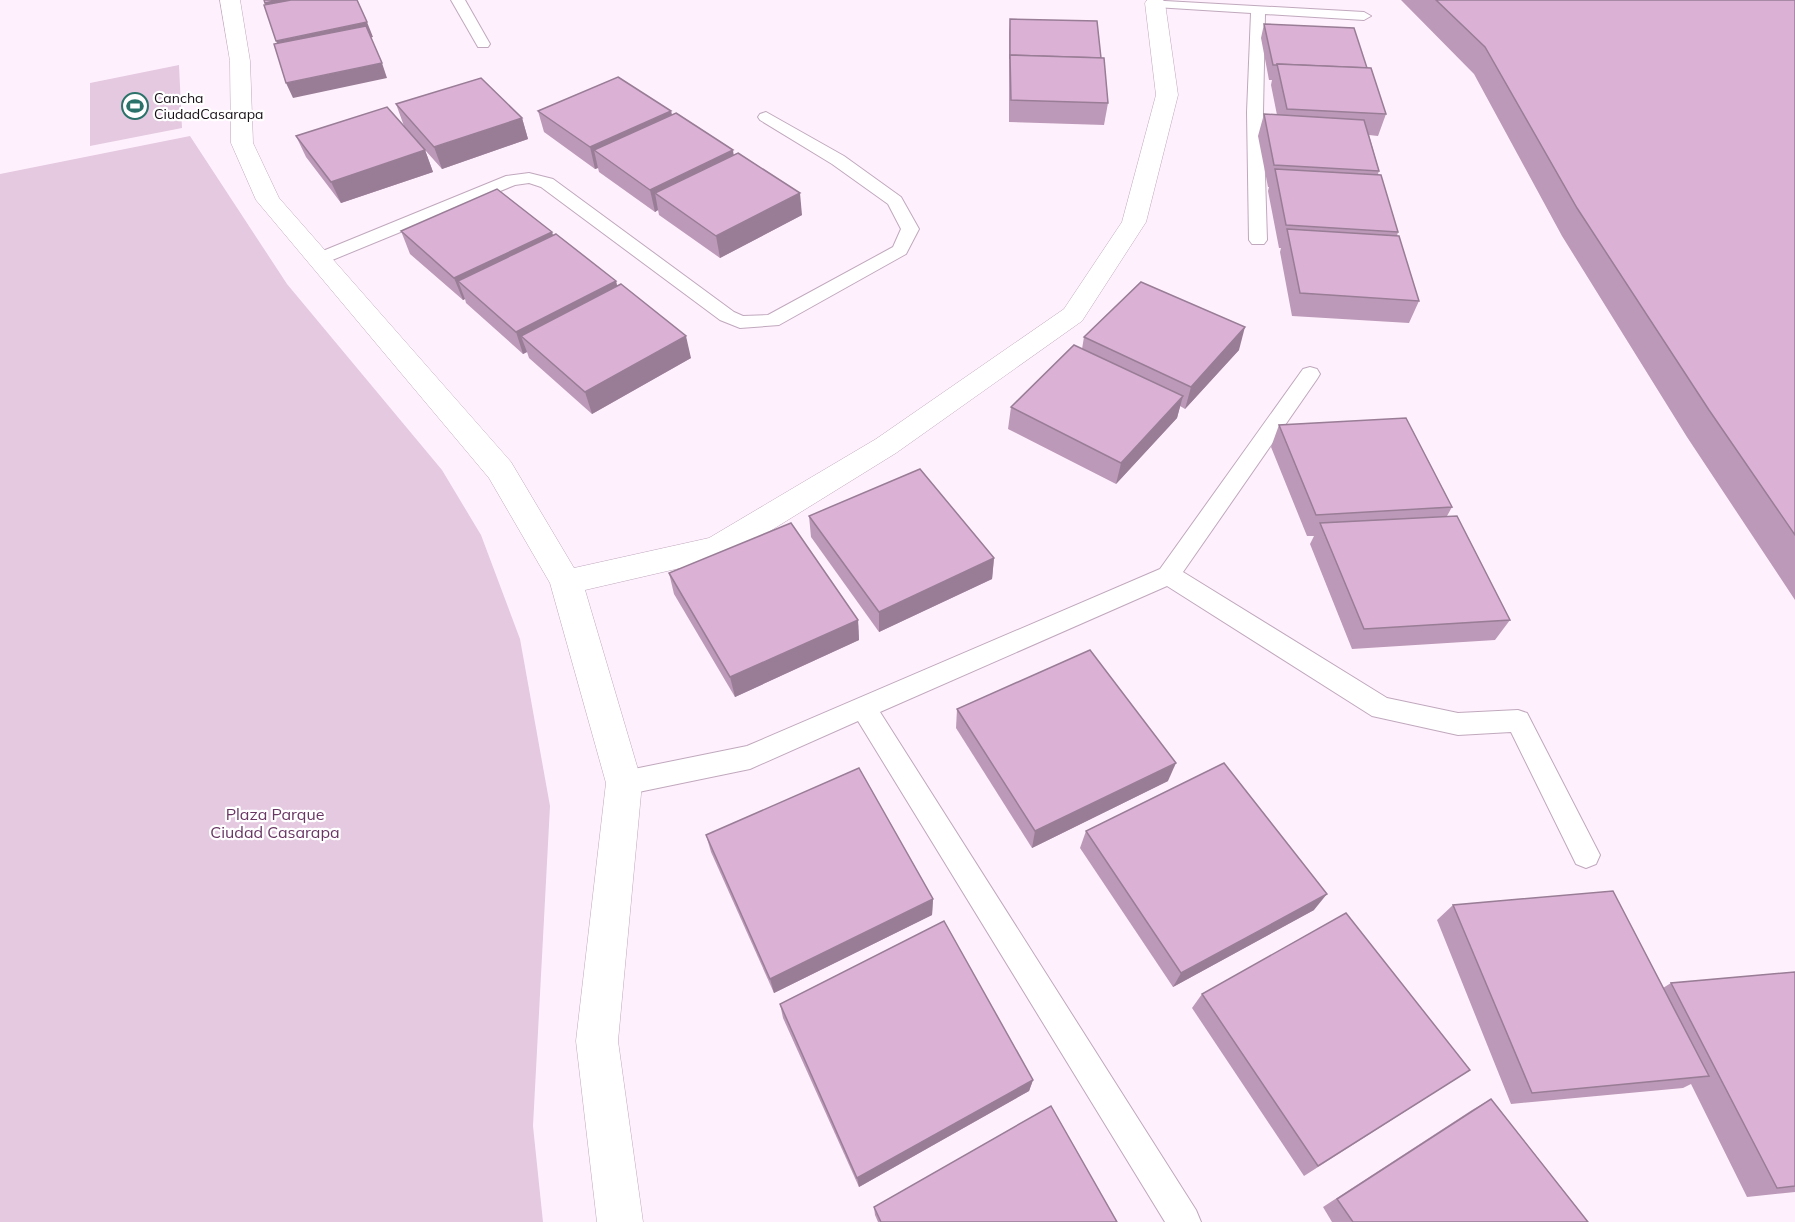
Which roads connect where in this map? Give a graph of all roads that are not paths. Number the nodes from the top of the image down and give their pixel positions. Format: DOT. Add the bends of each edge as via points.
graph roads {
  1 [pos="230,0"];
  2 [pos="458,0"];
  3 [pos="1155,2"];
  4 [pos="1258,10"];
  5 [pos="1364,16"];
  6 [pos="483,44"];
  7 [pos="766,117"];
  8 [pos="1258,240"];
  9 [pos="319,259"];
  10 [pos="1310,374"];
  11 [pos="1168,575"];
  12 [pos="566,582"];
  13 [pos="864,708"];
  14 [pos="624,783"];
  15 [pos="1586,855"];
  16 [pos="620,1222"];
  17 [pos="1184,1222"];
  1 -- 9 [label="street" via="240,61 242,143 268,200"];
  2 -- 6 [label="lane"];
  3 -- 4 [label="lane"];
  3 -- 12 [label="street" via="1167,95 1134,222 1073,315 886,446 717,548"];
  4 -- 5 [label="lane"];
  4 -- 8 [label="lane"];
  7 -- 9 [label="lane" via="838,160 895,201 910,229 900,250 772,321 740,322 727,316 547,183 529,178 512,180"];
  9 -- 12 [label="street" via="500,470"];
  10 -- 11 [label="lane"];
  11 -- 13 [label="lane"];
  11 -- 15 [label="lane" via="1381,708 1458,724 1518,721"];
  12 -- 14 [label="street"];
  13 -- 14 [label="lane" via="750,758"];
  13 -- 17 [label="lane"];
  14 -- 16 [label="street" via="597,1041"];
}
